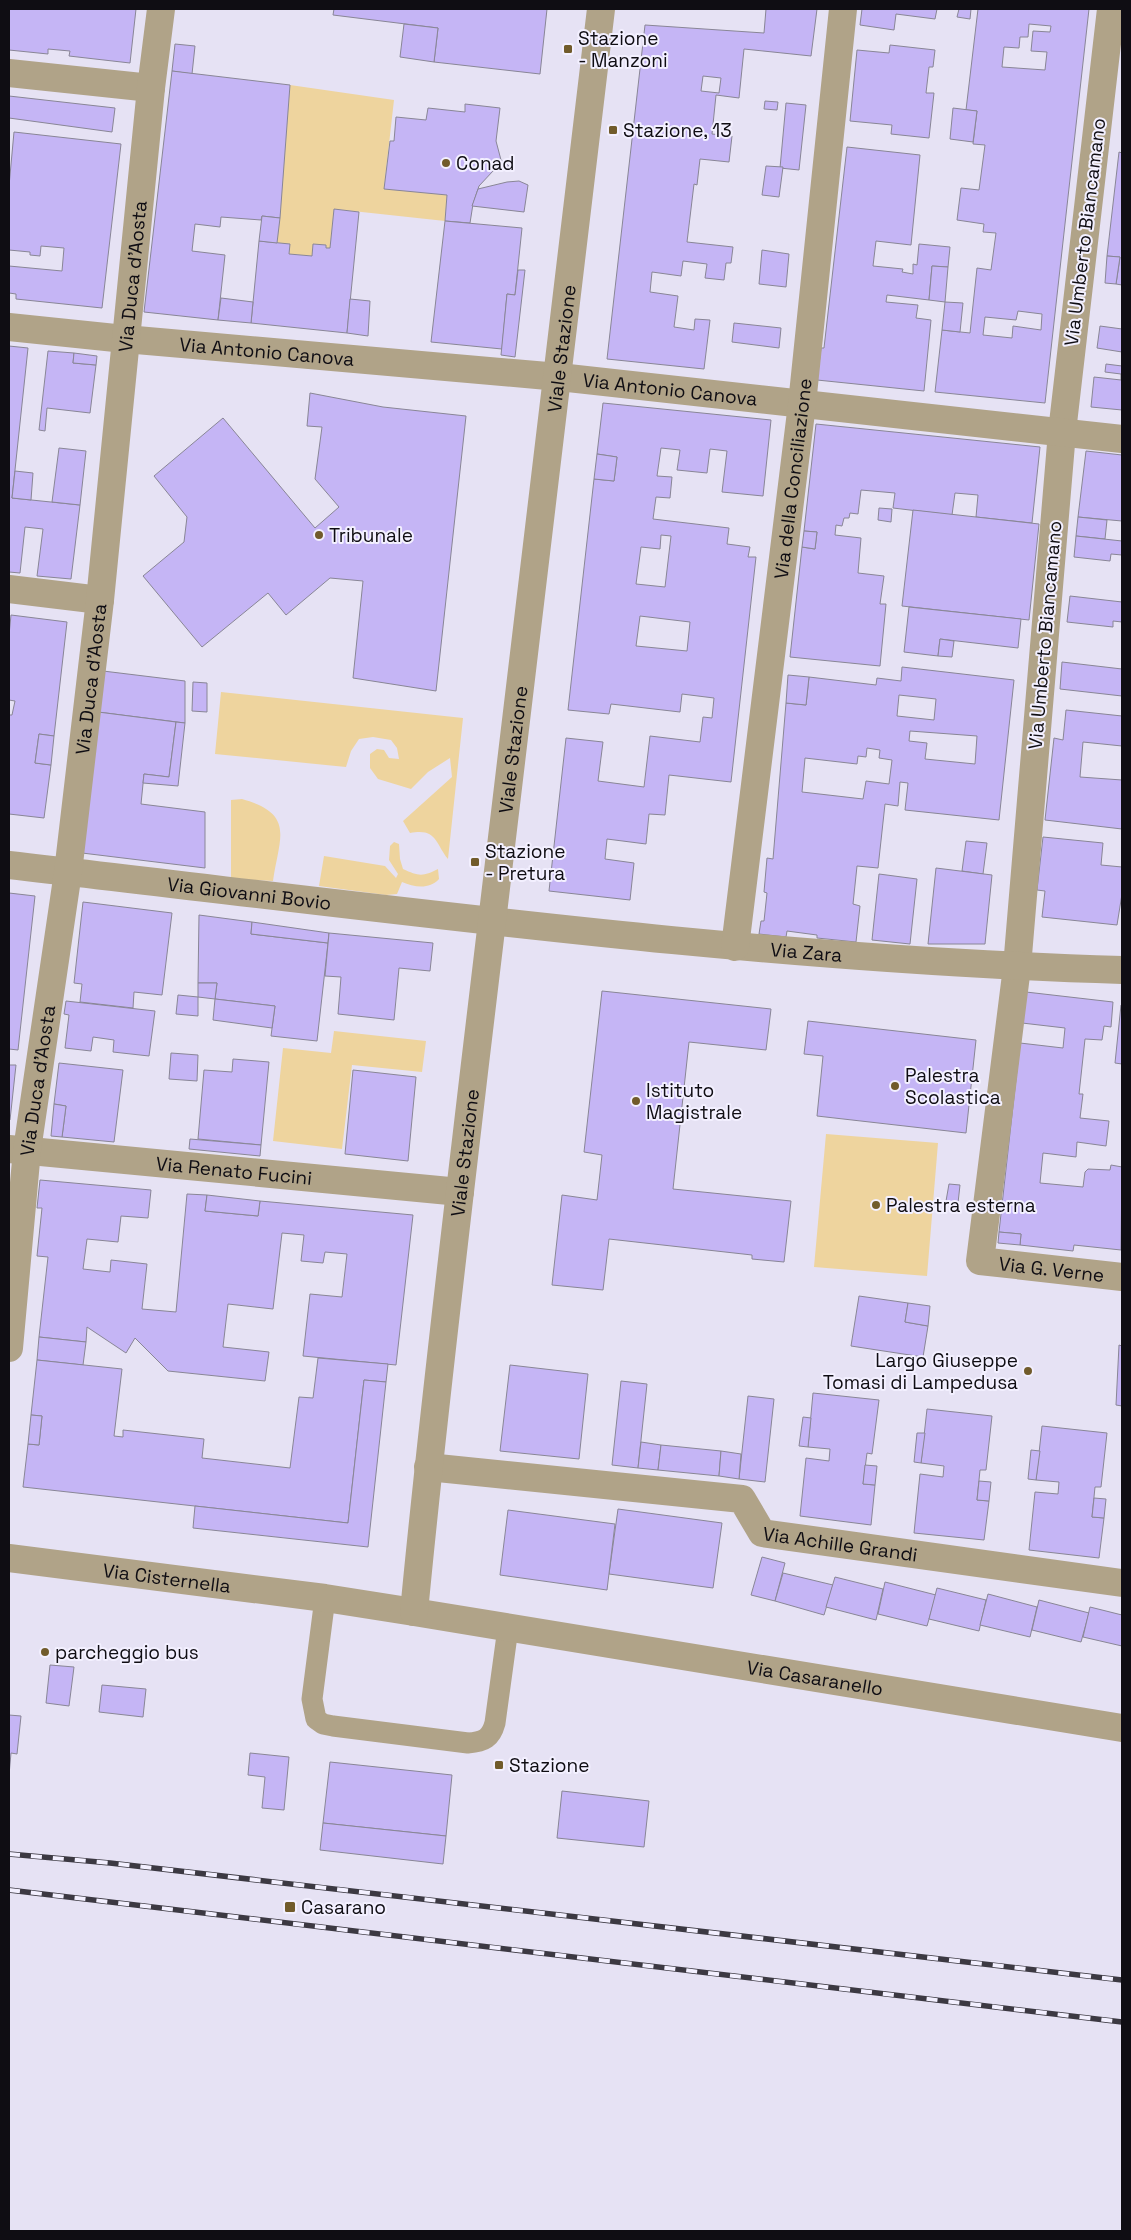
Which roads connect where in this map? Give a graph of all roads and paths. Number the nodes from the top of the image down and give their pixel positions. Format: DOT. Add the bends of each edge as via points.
graph roads {
  1 [pos="161,9"];
  2 [pos="601,9"];
  3 [pos="843,9"];
  4 [pos="1112,9"];
  5 [pos="9,73"];
  6 [pos="151,88"];
  7 [pos="9,326"];
  8 [pos="125,339"];
  9 [pos="559,377"];
  10 [pos="802,404"];
  11 [pos="1062,432"];
  12 [pos="1122,439"];
  13 [pos="9,589"];
  14 [pos="100,600"];
  15 [pos="9,866"];
  16 [pos="68,872"];
  17 [pos="492,920"];
  18 [pos="735,947"];
  19 [pos="1017,967"];
  20 [pos="1122,970"];
  21 [pos="18,1149"];
  22 [pos="460,1192"];
  23 [pos="980,1261"];
  24 [pos="1122,1277"];
  25 [pos="9,1348"];
  26 [pos="428,1467"];
  27 [pos="9,1558"];
  28 [pos="1122,1583"];
  29 [pos="325,1598"];
  30 [pos="414,1612"];
  31 [pos="508,1628"];
  32 [pos="1122,1728"];
  1 -- 6 [label="street, Via Duca d'Aosta"];
  2 -- 9 [label="street, Viale Stazione"];
  3 -- 10 [label="street, Via della Conciliazione"];
  4 -- 11 [label="street, Via Umberto Biancamano"];
  5 -- 6 [label="street"];
  6 -- 8 [label="street, Via Duca d'Aosta"];
  7 -- 8 [label="street, Via Antonio Canova"];
  8 -- 9 [label="street, Via Antonio Canova"];
  8 -- 14 [label="street, Via Duca d'Aosta"];
  9 -- 10 [label="street, Via Antonio Canova"];
  9 -- 17 [label="street, Viale Stazione"];
  10 -- 11 [label="street, Via Antonio Canova"];
  10 -- 18 [label="street, Via della Conciliazione"];
  11 -- 12 [label="street, Via Antonio Canova"];
  11 -- 19 [label="street, Via Umberto Biancamano"];
  13 -- 14 [label="street"];
  14 -- 16 [label="street, Via Duca d'Aosta"];
  15 -- 16 [label="street, Via Giovanni Bovio"];
  16 -- 17 [label="street, Via Giovanni Bovio"];
  16 -- 21 [label="street, Via Duca d'Aosta"];
  17 -- 18 [label="street, Via Zara"];
  17 -- 22 [label="street, Viale Stazione"];
  18 -- 19 [label="street, Via Zara"];
  19 -- 20 [label="street, Via Zara"];
  19 -- 23 [label="street, Via Umberto Biancamano"];
  21 -- 22 [label="street, Via Renato Fucini"];
  21 -- 25 [label="street, Via Duca d'Aosta"];
  22 -- 26 [label="street, Viale Stazione"];
  23 -- 24 [label="street, Via G. Verne"];
  26 -- 28 [label="street, Via Achille Grandi" via="742,1499 762,1533"];
  26 -- 30 [label="street, Viale Stazione"];
  27 -- 29 [label="street, Via Cisternella"];
  29 -- 30 [label="street, Via Cisternella"];
  29 -- 31 [label="lane" via="312,1699 316,1719 332,1726 468,1743 487,1739 495,1723"];
  30 -- 31 [label="street, Via Casaranello"];
  31 -- 32 [label="street, Via Casaranello"];
}
